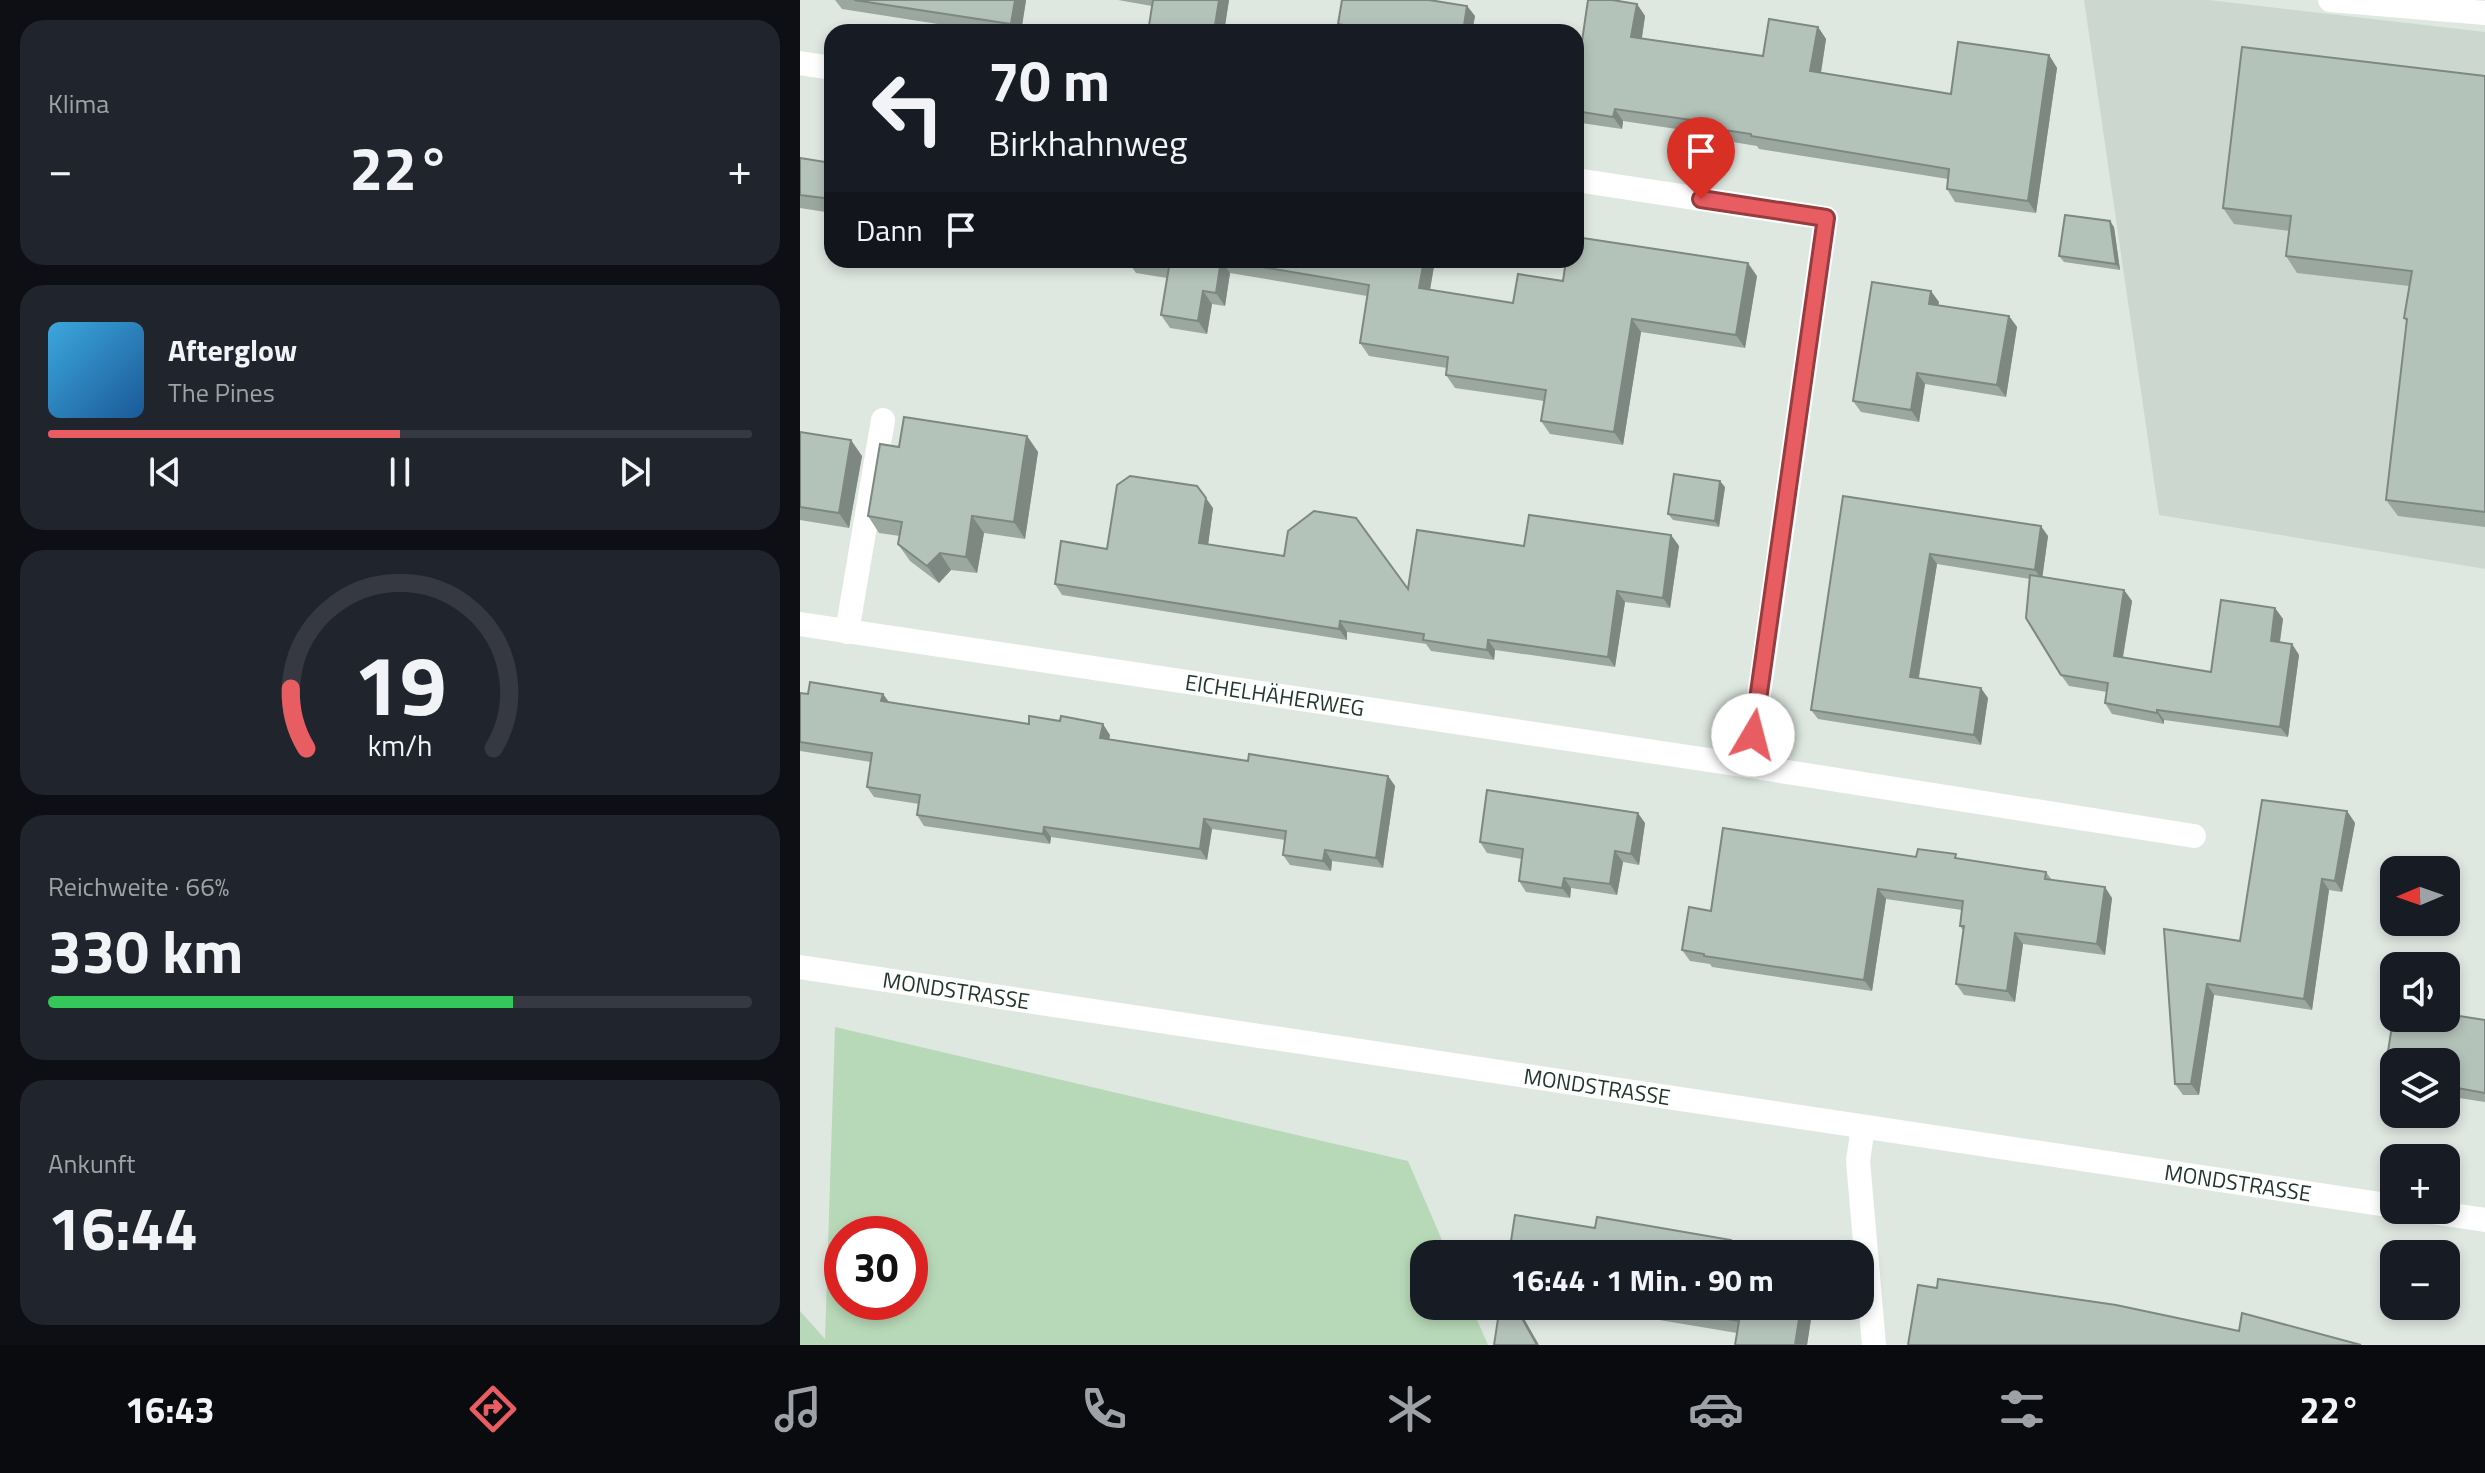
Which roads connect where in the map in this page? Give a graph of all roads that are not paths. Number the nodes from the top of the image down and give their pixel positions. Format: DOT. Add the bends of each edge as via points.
graph roads {
  1 [pos="2330,0"];
  2 [pos="2485,13"];
  3 [pos="800,63"];
  4 [pos="824,67"];
  5 [pos="1584,181"];
  6 [pos="883,420"];
  7 [pos="800,624"];
  8 [pos="847,632"];
  9 [pos="1749,766"];
  10 [pos="2194,836"];
  11 [pos="800,967"];
  12 [pos="1863,1127"];
  13 [pos="2380,1204"];
  14 [pos="2460,1216"];
  15 [pos="2485,1220"];
  16 [pos="1874,1345"];
  1 -- 2 [label="street"];
  3 -- 4 [label="street"];
  5 -- 9 [label="street" via="1826,218"];
  6 -- 8 [label="street"];
  7 -- 8 [label="street, EICHELHÄHERWEG"];
  8 -- 9 [label="street, EICHELHÄHERWEG"];
  9 -- 10 [label="street, EICHELHÄHERWEG"];
  11 -- 12 [label="street, MONDSTRASSE"];
  12 -- 13 [label="street, MONDSTRASSE"];
  12 -- 16 [label="street" via="1858,1161"];
  14 -- 15 [label="street"];
}
